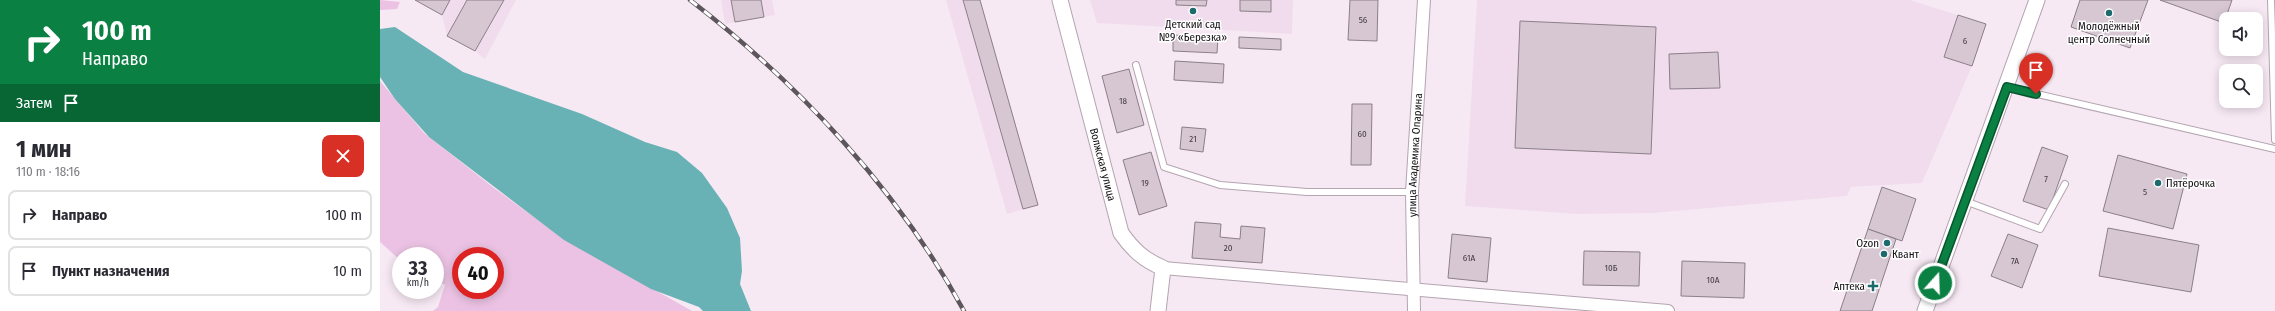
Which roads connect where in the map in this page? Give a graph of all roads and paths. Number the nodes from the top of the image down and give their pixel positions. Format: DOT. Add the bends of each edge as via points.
graph roads {
  1 [pos="1060,0"];
  2 [pos="1424,0"];
  3 [pos="2037,0"];
  4 [pos="2271,0"];
  5 [pos="1136,65"];
  6 [pos="2007,87"];
  7 [pos="2275,140"];
  8 [pos="2275,149"];
  9 [pos="2065,184"];
  10 [pos="1412,192"];
  11 [pos="1965,200"];
  12 [pos="1163,268"];
  13 [pos="1412,290"];
  14 [pos="1158,311"];
  15 [pos="1414,311"];
  16 [pos="1668,311"];
  17 [pos="1925,311"];
  1 -- 12 [label="street, Волжская улица" via="1120,232 1137,253"];
  2 -- 10 [label="street, улица Академика Опарина"];
  3 -- 6 [label="street"];
  4 -- 7 [label="lane"];
  5 -- 10 [label="lane" via="1164,167 1220,185 1307,192"];
  6 -- 8 [label="lane"];
  6 -- 11 [label="street"];
  9 -- 11 [label="lane" via="2040,229"];
  10 -- 13 [label="street, улица Академика Опарина"];
  11 -- 17 [label="street"];
  12 -- 13 [label="street"];
  12 -- 14 [label="street"];
  13 -- 15 [label="street, улица Академика Опарина"];
  13 -- 16 [label="street"];
}
